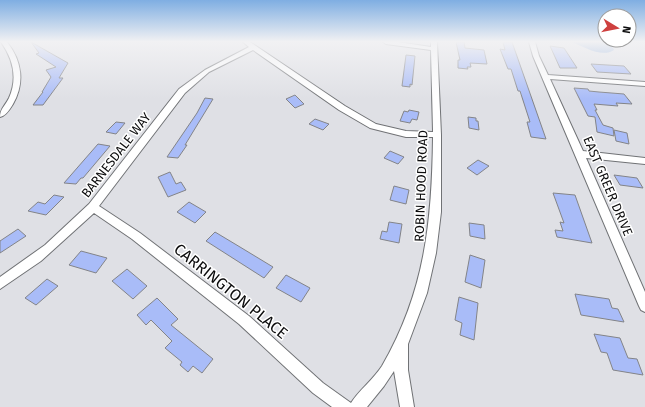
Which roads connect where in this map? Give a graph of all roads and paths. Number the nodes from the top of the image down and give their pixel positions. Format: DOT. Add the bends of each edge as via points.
graph roads {
  1 [pos="15,61"];
  2 [pos="224,61"];
  3 [pos="273,61"];
  4 [pos="435,61"];
  5 [pos="538,61"];
  6 [pos="546,77"];
  7 [pos="645,84"];
  8 [pos="0,115"];
  9 [pos="437,135"];
  10 [pos="580,154"];
  11 [pos="645,161"];
  12 [pos="93,206"];
  13 [pos="0,284"];
  14 [pos="645,306"];
  15 [pos="402,343"];
  16 [pos="345,407"];
  17 [pos="357,407"];
  18 [pos="407,407"];
  1 -- 8 [label="street" via="18,82 16,91"];
  2 -- 12 [label="street, BARNESDALE WAY" via="182,91"];
  3 -- 9 [label="street" via="373,126 406,134"];
  4 -- 9 [label="street, ROBIN HOOD ROAD"];
  5 -- 6 [label="street, EAST GREER DRIVE"];
  6 -- 7 [label="street"];
  6 -- 10 [label="street, EAST GREER DRIVE"];
  9 -- 15 [label="street, ROBIN HOOD ROAD" via="437,204 432,247 414,315"];
  10 -- 11 [label="street"];
  10 -- 14 [label="street, EAST GREER DRIVE"];
  12 -- 13 [label="street, BARNESDALE WAY" via="37,257"];
  12 -- 16 [label="street, CARRINGTON PLACE" via="244,320 318,388"];
  15 -- 17 [label="street, ROBIN HOOD ROAD" via="385,374"];
  15 -- 18 [label="street" via="401,370"];
}
